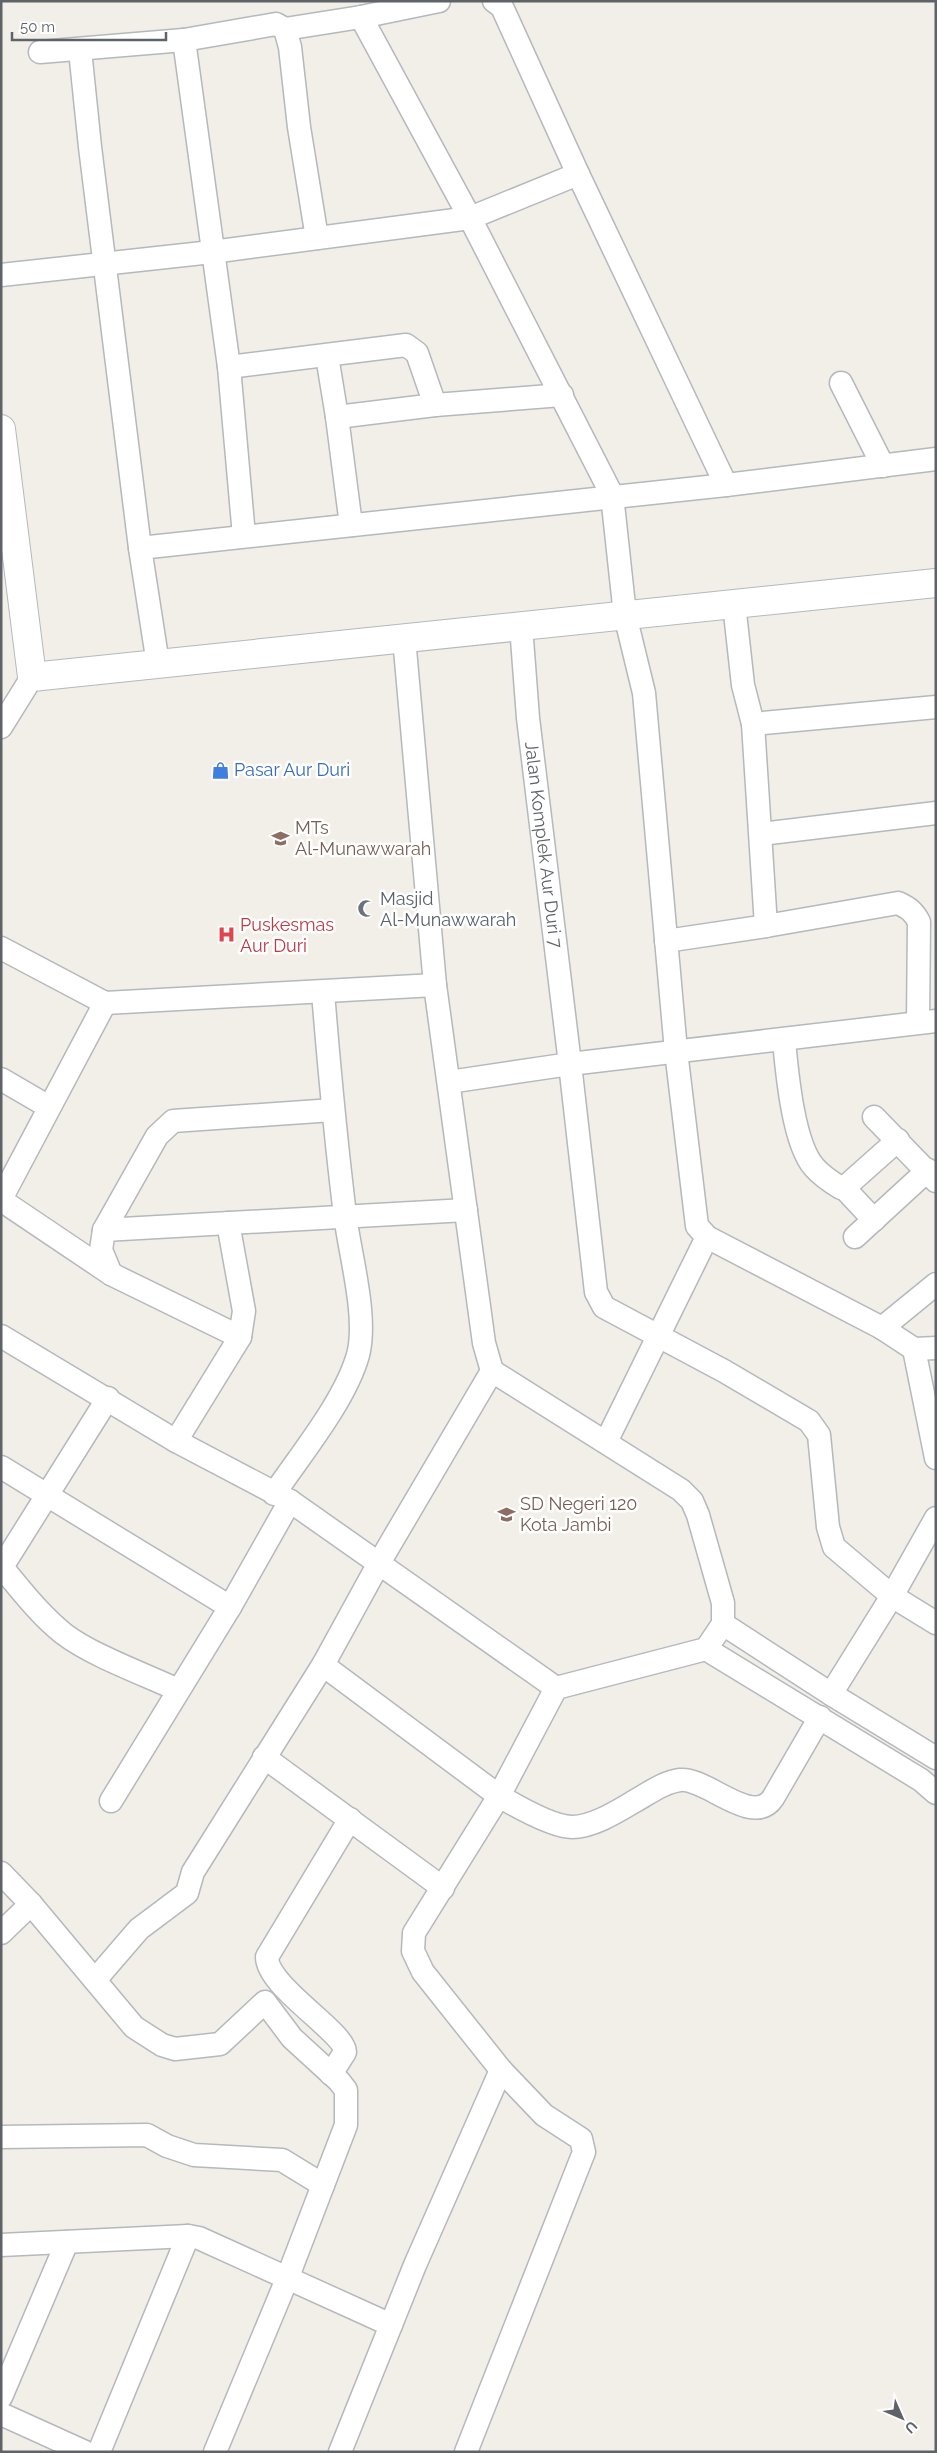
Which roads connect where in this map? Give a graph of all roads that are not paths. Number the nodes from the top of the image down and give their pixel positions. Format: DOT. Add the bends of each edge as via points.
graph roads {
  1 [pos="439,1"];
  2 [pos="494,1"];
  3 [pos="361,17"];
  4 [pos="285,28"];
  5 [pos="184,40"];
  6 [pos="80,50"];
  7 [pos="40,52"];
  8 [pos="578,174"];
  9 [pos="470,218"];
  10 [pos="317,238"];
  11 [pos="212,252"];
  12 [pos="104,264"];
  13 [pos="1,275"];
  14 [pos="327,356"];
  15 [pos="229,367"];
  16 [pos="841,383"];
  17 [pos="562,395"];
  18 [pos="435,405"];
  19 [pos="338,416"];
  20 [pos="1,429"];
  21 [pos="936,459"];
  22 [pos="882,466"];
  23 [pos="726,484"];
  24 [pos="612,495"];
  25 [pos="6,513"];
  26 [pos="351,525"];
  27 [pos="244,536"];
  28 [pos="140,548"];
  29 [pos="936,583"];
  30 [pos="734,604"];
  31 [pos="625,615"];
  32 [pos="520,626"];
  33 [pos="404,638"];
  34 [pos="158,664"];
  35 [pos="32,677"];
  36 [pos="936,707"];
  37 [pos="754,724"];
  38 [pos="1,727"];
  39 [pos="936,812"];
  40 [pos="761,834"];
  41 [pos="766,926"];
  42 [pos="666,942"];
  43 [pos="1,948"];
  44 [pos="436,985"];
  45 [pos="323,992"];
  46 [pos="105,1003"];
  47 [pos="927,1022"];
  48 [pos="784,1041"];
  49 [pos="676,1051"];
  50 [pos="570,1064"];
  51 [pos="1,1079"];
  52 [pos="449,1082"];
  53 [pos="49,1107"];
  54 [pos="333,1110"];
  55 [pos="874,1117"];
  56 [pos="898,1140"];
  57 [pos="932,1175"];
  58 [pos="844,1188"];
  59 [pos="1,1200"];
  60 [pos="466,1210"];
  61 [pos="346,1218"];
  62 [pos="874,1220"];
  63 [pos="228,1223"];
  64 [pos="104,1230"];
  65 [pos="707,1237"];
  66 [pos="855,1237"];
  67 [pos="111,1274"];
  68 [pos="936,1284"];
  69 [pos="882,1328"];
  70 [pos="1,1336"];
  71 [pos="659,1336"];
  72 [pos="240,1337"];
  73 [pos="925,1349"];
  74 [pos="492,1371"];
  75 [pos="108,1398"];
  76 [pos="176,1441"];
  77 [pos="606,1442"];
  78 [pos="936,1458"];
  79 [pos="1,1467"];
  80 [pos="48,1495"];
  81 [pos="282,1498"];
  82 [pos="936,1518"];
  83 [pos="379,1563"];
  84 [pos="2,1567"];
  85 [pos="892,1596"];
  86 [pos="230,1607"];
  87 [pos="936,1623"];
  88 [pos="722,1624"];
  89 [pos="706,1649"];
  90 [pos="323,1665"];
  91 [pos="556,1688"];
  92 [pos="178,1690"];
  93 [pos="831,1694"];
  94 [pos="820,1717"];
  95 [pos="264,1757"];
  96 [pos="936,1758"];
  97 [pos="936,1793"];
  98 [pos="499,1796"];
  99 [pos="111,1801"];
  100 [pos="350,1819"];
  101 [pos="1,1873"];
  102 [pos="443,1888"];
  103 [pos="31,1904"];
  104 [pos="1,1933"];
  105 [pos="95,1980"];
  106 [pos="303,2006"];
  107 [pos="284,2030"];
  108 [pos="501,2070"];
  109 [pos="330,2074"];
  110 [pos="1,2137"];
  111 [pos="323,2186"];
  112 [pos="188,2236"];
  113 [pos="67,2242"];
  114 [pos="1,2245"];
  115 [pos="287,2279"];
  116 [pos="391,2325"];
  117 [pos="1,2397"];
  118 [pos="1,2414"];
  119 [pos="85,2452"];
  120 [pos="100,2452"];
  121 [pos="215,2452"];
  122 [pos="340,2452"];
  123 [pos="466,2452"];
  1 -- 3 [label="street"];
  2 -- 8 [label="street" via="502,7"];
  3 -- 4 [label="street"];
  3 -- 9 [label="street"];
  4 -- 5 [label="street" via="276,24"];
  4 -- 10 [label="street"];
  5 -- 6 [label="street"];
  5 -- 11 [label="street"];
  6 -- 7 [label="street"];
  6 -- 12 [label="street"];
  8 -- 9 [label="street"];
  8 -- 23 [label="street"];
  9 -- 10 [label="street"];
  9 -- 17 [label="street"];
  10 -- 11 [label="street"];
  11 -- 12 [label="street"];
  11 -- 15 [label="street"];
  12 -- 13 [label="street"];
  12 -- 28 [label="street"];
  14 -- 15 [label="street"];
  14 -- 18 [label="street" via="406,345 413,348"];
  14 -- 19 [label="street"];
  15 -- 27 [label="street"];
  16 -- 22 [label="street"];
  17 -- 18 [label="street"];
  17 -- 24 [label="street"];
  18 -- 19 [label="street"];
  19 -- 26 [label="street"];
  20 -- 25 [label="street"];
  21 -- 22 [label="street"];
  22 -- 23 [label="street"];
  23 -- 24 [label="street"];
  24 -- 26 [label="street"];
  24 -- 31 [label="street"];
  25 -- 35 [label="street"];
  26 -- 27 [label="street"];
  27 -- 28 [label="street"];
  28 -- 34 [label="street"];
  29 -- 30 [label="street"];
  30 -- 31 [label="street"];
  30 -- 37 [label="street" via="743,685"];
  31 -- 32 [label="street"];
  31 -- 42 [label="street" via="644,693"];
  32 -- 33 [label="street"];
  32 -- 50 [label="street, Jalan Komplek Aur Duri 7"];
  33 -- 34 [label="street"];
  33 -- 44 [label="street"];
  34 -- 35 [label="street"];
  35 -- 38 [label="street"];
  36 -- 37 [label="street"];
  37 -- 40 [label="street"];
  39 -- 40 [label="street"];
  40 -- 41 [label="street"];
  41 -- 42 [label="street"];
  41 -- 47 [label="street" via="898,904 907,907 919,922"];
  42 -- 49 [label="street"];
  43 -- 46 [label="street"];
  44 -- 45 [label="street"];
  44 -- 52 [label="street"];
  45 -- 46 [label="street"];
  45 -- 54 [label="street"];
  46 -- 53 [label="street"];
  47 -- 48 [label="street"];
  48 -- 49 [label="street"];
  48 -- 58 [label="street" via="791,1105 807,1156 829,1180"];
  49 -- 50 [label="street"];
  49 -- 65 [label="street" via="697,1226"];
  50 -- 52 [label="street"];
  50 -- 71 [label="street, Jalan Komplek Aur Duri 7" via="598,1298 604,1307"];
  51 -- 53 [label="street"];
  52 -- 60 [label="street"];
  53 -- 59 [label="street"];
  54 -- 61 [label="street"];
  54 -- 64 [label="street" via="173,1121 157,1136"];
  55 -- 56 [label="street"];
  56 -- 57 [label="street"];
  56 -- 58 [label="street"];
  57 -- 62 [label="street"];
  58 -- 62 [label="street"];
  59 -- 67 [label="street"];
  60 -- 61 [label="street"];
  60 -- 74 [label="street" via="484,1343"];
  61 -- 63 [label="street"];
  61 -- 81 [label="street" via="359,1318 358,1354 341,1395"];
  62 -- 66 [label="street"];
  63 -- 64 [label="street"];
  63 -- 72 [label="street" via="244,1310"];
  64 -- 67 [label="street" via="100,1250"];
  65 -- 69 [label="street"];
  65 -- 71 [label="street"];
  67 -- 72 [label="street"];
  68 -- 69 [label="street"];
  69 -- 73 [label="street"];
  70 -- 75 [label="street"];
  71 -- 77 [label="street"];
  71 -- 85 [label="street, Jalan Komplek Aur Duri 7" via="759,1391 816,1428 828,1527 834,1547"];
  72 -- 76 [label="street"];
  73 -- 78 [label="street"];
  74 -- 77 [label="street"];
  74 -- 83 [label="street"];
  75 -- 76 [label="street"];
  75 -- 80 [label="street"];
  76 -- 81 [label="street"];
  77 -- 88 [label="street" via="681,1490 692,1501 723,1603"];
  79 -- 80 [label="street"];
  80 -- 84 [label="street"];
  80 -- 86 [label="street"];
  81 -- 83 [label="street"];
  81 -- 86 [label="street"];
  82 -- 85 [label="street"];
  83 -- 90 [label="street"];
  83 -- 91 [label="street"];
  84 -- 92 [label="street" via="43,1615 65,1635"];
  85 -- 87 [label="street"];
  85 -- 93 [label="street"];
  86 -- 92 [label="street"];
  88 -- 89 [label="street"];
  88 -- 93 [label="street"];
  89 -- 91 [label="street"];
  89 -- 94 [label="street"];
  90 -- 95 [label="street"];
  90 -- 98 [label="street"];
  91 -- 98 [label="street"];
  92 -- 99 [label="street"];
  93 -- 96 [label="street"];
  94 -- 97 [label="street" via="921,1780"];
  94 -- 98 [label="street" via="770,1802 757,1808 681,1780 657,1788 589,1824 572,1827 528,1813"];
  95 -- 100 [label="street"];
  95 -- 105 [label="street" via="193,1872 186,1893 139,1929"];
  98 -- 102 [label="street"];
  100 -- 102 [label="street"];
  100 -- 106 [label="street" via="267,1957 271,1971"];
  101 -- 103 [label="street"];
  102 -- 108 [label="street" via="414,1933 413,1951 423,1972"];
  103 -- 104 [label="street"];
  103 -- 105 [label="street"];
  105 -- 107 [label="street" via="134,2027 148,2038 176,2049 220,2044 265,2002"];
  106 -- 107 [label="street"];
  106 -- 109 [label="street" via="345,2048"];
  107 -- 109 [label="street"];
  108 -- 116 [label="street"];
  108 -- 123 [label="street" via="544,2116 581,2139 584,2152"];
  109 -- 111 [label="street" via="346,2090 346,2125"];
  110 -- 111 [label="street" via="147,2135 194,2155 282,2160"];
  111 -- 115 [label="street"];
  112 -- 113 [label="street"];
  112 -- 115 [label="street" via="199,2238"];
  112 -- 120 [label="street"];
  113 -- 114 [label="street"];
  113 -- 117 [label="street"];
  115 -- 116 [label="street"];
  115 -- 121 [label="street"];
  116 -- 122 [label="street"];
  118 -- 119 [label="street"];
}
